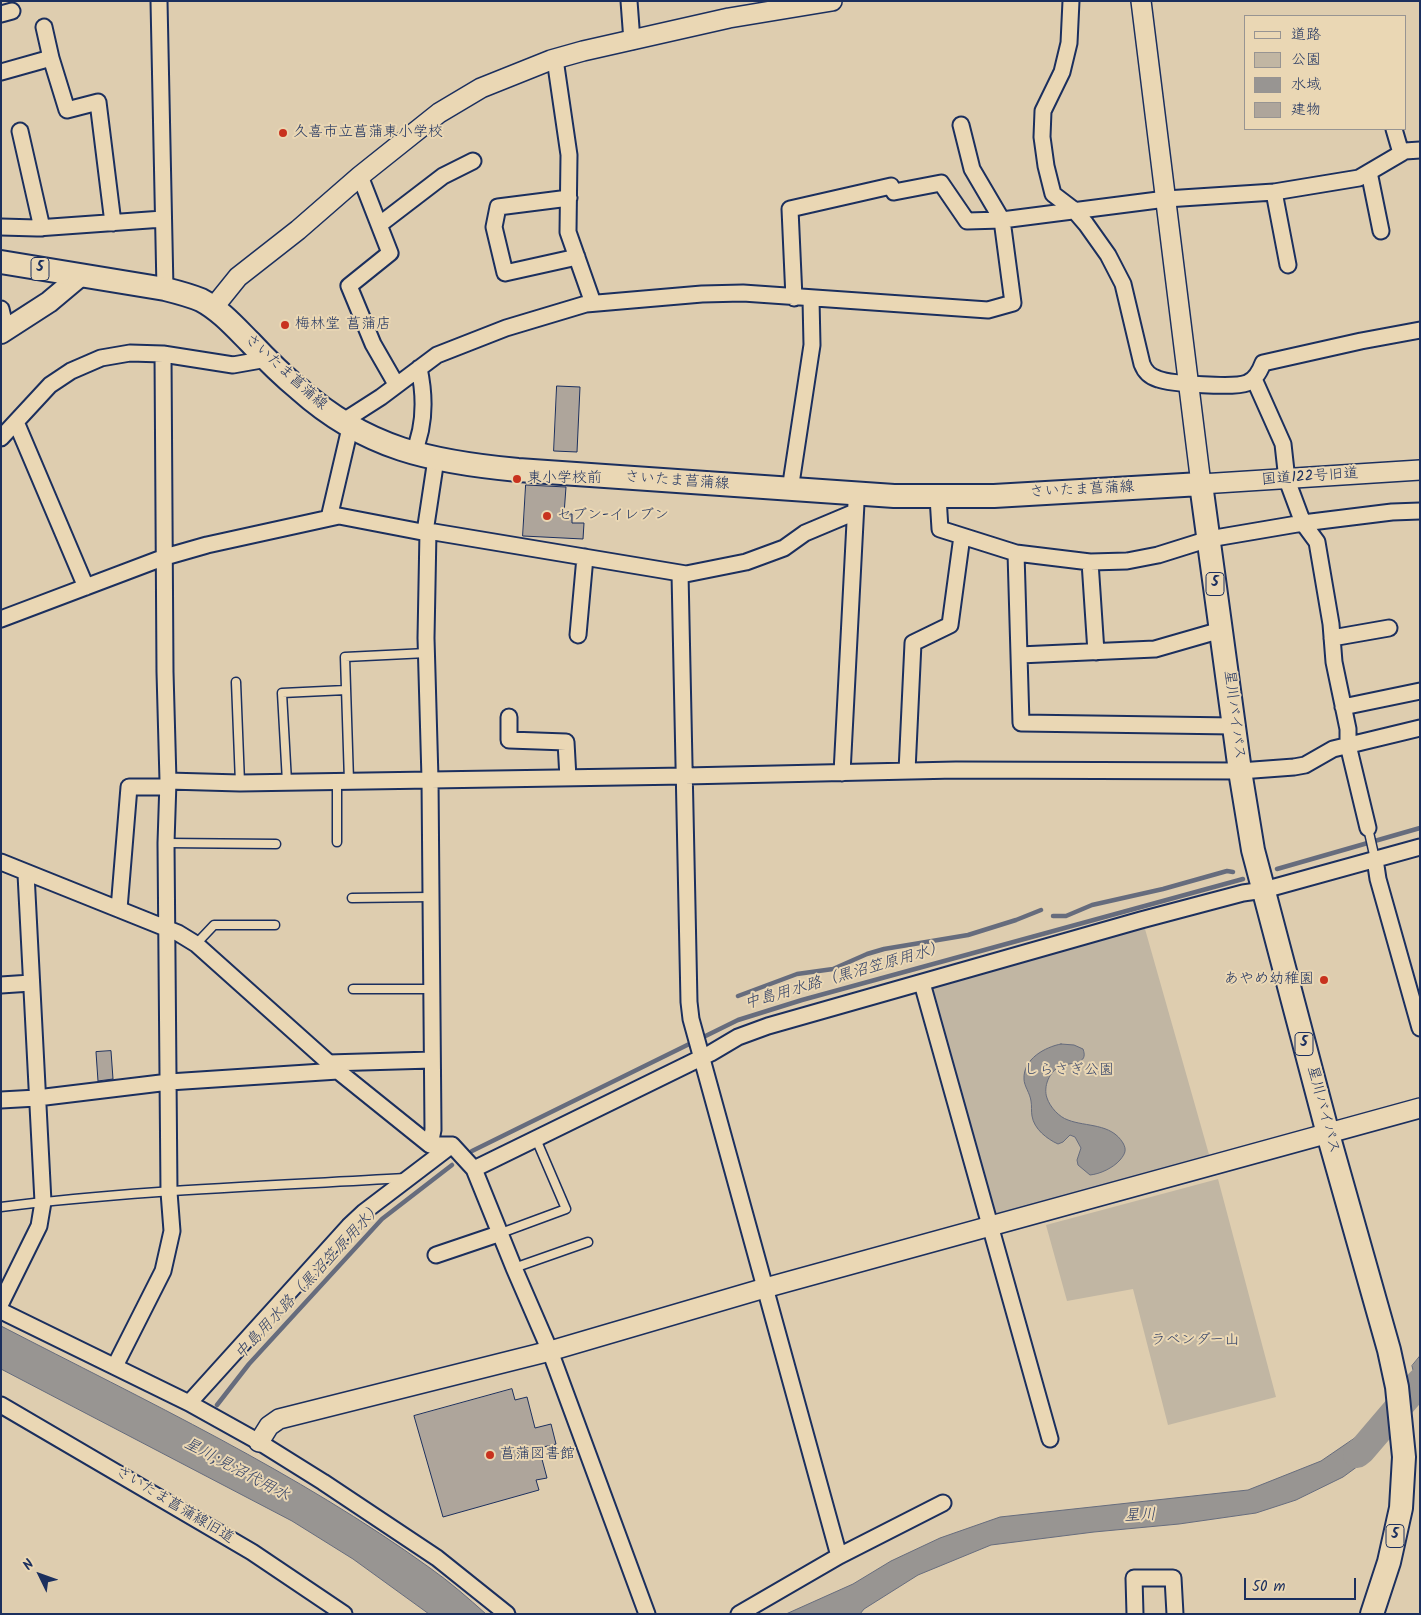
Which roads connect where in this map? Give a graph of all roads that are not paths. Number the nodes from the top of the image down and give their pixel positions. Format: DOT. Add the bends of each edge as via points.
graph roads {
  1 [pos="159,1"];
  2 [pos="629,1"];
  3 [pos="832,1"];
  4 [pos="1071,1"];
  5 [pos="1141,1"];
  6 [pos="44,27"];
  7 [pos="632,41"];
  8 [pos="51,58"];
  9 [pos="555,59"];
  10 [pos="1,72"];
  11 [pos="961,125"];
  12 [pos="1394,130"];
  13 [pos="20,131"];
  14 [pos="1420,150"];
  15 [pos="1401,154"];
  16 [pos="473,161"];
  17 [pos="1369,172"];
  18 [pos="360,176"];
  19 [pos="1274,192"];
  20 [pos="569,198"];
  21 [pos="1166,199"];
  22 [pos="1074,210"];
  23 [pos="162,219"];
  24 [pos="1002,220"];
  25 [pos="113,223"];
  26 [pos="379,225"];
  27 [pos="1,226"];
  28 [pos="42,228"];
  29 [pos="1381,231"];
  30 [pos="577,257"];
  31 [pos="1,262"];
  32 [pos="1288,265"];
  33 [pos="80,276"];
  34 [pos="165,289"];
  35 [pos="794,298"];
  36 [pos="811,299"];
  37 [pos="593,303"];
  38 [pos="213,308"];
  39 [pos="1,309"];
  40 [pos="1420,330"];
  41 [pos="4,332"];
  42 [pos="163,354"];
  43 [pos="267,359"];
  44 [pos="418,368"];
  45 [pos="1254,379"];
  46 [pos="396,384"];
  47 [pos="1189,385"];
  48 [pos="16,422"];
  49 [pos="346,425"];
  50 [pos="1,438"];
  51 [pos="413,454"];
  52 [pos="436,459"];
  53 [pos="1420,470"];
  54 [pos="1287,480"];
  55 [pos="1201,484"];
  56 [pos="790,490"];
  57 [pos="938,497"];
  58 [pos="856,503"];
  59 [pos="1420,511"];
  60 [pos="330,518"];
  61 [pos="1303,522"];
  62 [pos="427,531"];
  63 [pos="962,536"];
  64 [pos="1209,538"];
  65 [pos="1016,553"];
  66 [pos="165,557"];
  67 [pos="586,557"];
  68 [pos="1090,562"];
  69 [pos="680,573"];
  70 [pos="86,587"];
  71 [pos="1,619"];
  72 [pos="1389,628"];
  73 [pos="1221,630"];
  74 [pos="578,635"];
  75 [pos="1332,638"];
  76 [pos="1096,652"];
  77 [pos="427,653"];
  78 [pos="1019,655"];
  79 [pos="236,682"];
  80 [pos="346,690"];
  81 [pos="1420,691"];
  82 [pos="1343,707"];
  83 [pos="509,717"];
  84 [pos="1234,726"];
  85 [pos="1420,728"];
  86 [pos="1348,745"];
  87 [pos="907,771"];
  88 [pos="1240,771"];
  89 [pos="842,773"];
  90 [pos="685,776"];
  91 [pos="568,778"];
  92 [pos="430,780"];
  93 [pos="343,781"];
  94 [pos="240,782"];
  95 [pos="287,782"];
  96 [pos="168,784"];
  97 [pos="1369,830"];
  98 [pos="337,842"];
  99 [pos="166,843"];
  100 [pos="276,844"];
  101 [pos="1420,847"];
  102 [pos="1374,855"];
  103 [pos="1,862"];
  104 [pos="26,874"];
  105 [pos="1264,890"];
  106 [pos="431,897"];
  107 [pos="352,898"];
  108 [pos="119,909"];
  109 [pos="275,925"];
  110 [pos="167,930"];
  111 [pos="196,944"];
  112 [pos="31,983"];
  113 [pos="922,984"];
  114 [pos="1,985"];
  115 [pos="432,988"];
  116 [pos="353,989"];
  117 [pos="1420,1028"];
  118 [pos="700,1054"];
  119 [pos="432,1060"];
  120 [pos="333,1067"];
  121 [pos="169,1082"];
  122 [pos="37,1098"];
  123 [pos="1,1100"];
  124 [pos="1420,1108"];
  125 [pos="1328,1134"];
  126 [pos="536,1139"];
  127 [pos="430,1145"];
  128 [pos="453,1147"];
  129 [pos="471,1167"];
  130 [pos="412,1177"];
  131 [pos="169,1192"];
  132 [pos="43,1202"];
  133 [pos="1,1207"];
  134 [pos="990,1226"];
  135 [pos="501,1233"];
  136 [pos="588,1242"];
  137 [pos="436,1255"];
  138 [pos="514,1268"];
  139 [pos="765,1288"];
  140 [pos="1,1303"];
  141 [pos="1,1311"];
  142 [pos="550,1351"];
  143 [pos="115,1366"];
  144 [pos="189,1403"];
  145 [pos="1,1405"];
  146 [pos="1050,1439"];
  147 [pos="259,1442"];
  148 [pos="943,1503"];
  149 [pos="839,1556"];
  150 [pos="344,1614"];
  151 [pos="507,1614"];
  152 [pos="647,1614"];
  153 [pos="739,1614"];
  154 [pos="1135,1614"];
  155 [pos="1175,1614"];
  156 [pos="1372,1614"];
  1 -- 23 [label="street"];
  2 -- 7 [label="street"];
  3 -- 7 [label="street" via="729,18"];
  4 -- 22 [label="street" via="1069,43 1062,72 1043,110 1042,137 1053,194"];
  5 -- 21 [label="street"];
  6 -- 8 [label="street"];
  7 -- 9 [label="street"];
  8 -- 10 [label="street"];
  8 -- 25 [label="street" via="67,110 98,102"];
  9 -- 18 [label="street" via="481,88 439,114"];
  9 -- 20 [label="street" via="569,155"];
  11 -- 24 [label="street" via="972,169"];
  12 -- 15 [label="street"];
  13 -- 28 [label="street"];
  14 -- 15 [label="street"];
  15 -- 17 [label="street"];
  16 -- 26 [label="street" via="442,176"];
  17 -- 19 [label="street" via="1359,178"];
  17 -- 29 [label="street"];
  18 -- 26 [label="street"];
  18 -- 38 [label="street" via="238,277"];
  19 -- 21 [label="street"];
  19 -- 32 [label="street"];
  20 -- 30 [label="street" via="568,232"];
  20 -- 30 [label="street" via="498,207 494,227 505,273"];
  21 -- 22 [label="street"];
  21 -- 47 [label="street"];
  22 -- 24 [label="street"];
  22 -- 47 [label="street" via="1108,255 1123,284 1145,372 1158,379"];
  23 -- 25 [label="street"];
  23 -- 34 [label="street"];
  24 -- 35 [label="street" via="967,221 941,183 894,192 891,186 790,209"];
  24 -- 36 [label="street" via="1013,303 988,310"];
  25 -- 28 [label="street"];
  26 -- 46 [label="street" via="390,253 348,286 373,344"];
  27 -- 28 [label="street"];
  30 -- 37 [label="street"];
  31 -- 33 [label="main road, さいたま菖蒲線 / 5"];
  33 -- 34 [label="main road, さいたま菖蒲線 / 5"];
  33 -- 41 [label="main road" via="49,302"];
  34 -- 38 [label="main road, さいたま菖蒲線 / 5" via="201,300"];
  35 -- 36 [label="street"];
  35 -- 37 [label="street" via="743,293 702,294"];
  36 -- 56 [label="street" via="812,345"];
  37 -- 44 [label="street" via="506,328 437,355"];
  38 -- 43 [label="main road, さいたま菖蒲線 / 5"];
  39 -- 41 [label="street"];
  40 -- 45 [label="street" via="1263,363"];
  42 -- 43 [label="street" via="233,365"];
  42 -- 48 [label="street" via="130,353 101,358 71,371 50,385"];
  42 -- 66 [label="street"];
  43 -- 49 [label="main road, さいたま菖蒲線 / 5" via="299,390"];
  44 -- 46 [label="street"];
  44 -- 51 [label="street" via="422,413"];
  45 -- 47 [label="street" via="1245,384"];
  45 -- 54 [label="street" via="1283,444"];
  46 -- 49 [label="street"];
  47 -- 55 [label="street"];
  48 -- 50 [label="street"];
  48 -- 70 [label="street"];
  49 -- 51 [label="main road, さいたま菖蒲線 / 5"];
  49 -- 60 [label="street"];
  51 -- 52 [label="main road, さいたま菖蒲線 / 5"];
  52 -- 56 [label="main road, さいたま菖蒲線 / 5" via="472,466"];
  52 -- 62 [label="street"];
  53 -- 54 [label="street, 国道122号旧道"];
  54 -- 55 [label="street, 国道122号旧道"];
  54 -- 61 [label="street"];
  55 -- 57 [label="main road, さいたま菖蒲線 / 5"];
  55 -- 64 [label="main road, 星川バイパス / 5"];
  56 -- 58 [label="main road, さいたま菖蒲線 / 5"];
  57 -- 58 [label="main road, さいたま菖蒲線 / 5"];
  57 -- 63 [label="street" via="940,529"];
  58 -- 69 [label="street" via="784,548 746,562"];
  58 -- 89 [label="street"];
  59 -- 61 [label="street"];
  60 -- 62 [label="street" via="339,516"];
  60 -- 66 [label="street"];
  61 -- 64 [label="street"];
  61 -- 75 [label="street" via="1317,542"];
  62 -- 67 [label="street"];
  62 -- 77 [label="street"];
  63 -- 65 [label="street"];
  63 -- 87 [label="street" via="950,625 913,644"];
  64 -- 68 [label="street" via="1158,555"];
  64 -- 73 [label="main road, 星川バイパス / 5"];
  65 -- 68 [label="street"];
  65 -- 78 [label="street"];
  66 -- 70 [label="street"];
  66 -- 96 [label="street"];
  67 -- 69 [label="street"];
  67 -- 74 [label="street"];
  68 -- 76 [label="street"];
  69 -- 90 [label="street"];
  70 -- 71 [label="street"];
  72 -- 75 [label="street"];
  73 -- 76 [label="street" via="1155,649"];
  73 -- 84 [label="main road, 星川バイパス / 5"];
  75 -- 82 [label="street"];
  76 -- 78 [label="street"];
  77 -- 80 [label="lane" via="345,657"];
  77 -- 92 [label="street"];
  78 -- 84 [label="street" via="1021,723"];
  79 -- 94 [label="lane"];
  80 -- 93 [label="lane"];
  80 -- 95 [label="lane" via="282,693"];
  81 -- 82 [label="street"];
  82 -- 86 [label="street"];
  83 -- 91 [label="street" via="509,740 566,742"];
  84 -- 88 [label="main road, 星川バイパス / 5"];
  85 -- 86 [label="street"];
  86 -- 88 [label="street" via="1294,768"];
  86 -- 97 [label="street"];
  87 -- 88 [label="street"];
  87 -- 89 [label="street"];
  88 -- 105 [label="main road, 星川バイパス / 5"];
  89 -- 90 [label="street"];
  90 -- 91 [label="street"];
  90 -- 118 [label="street" via="689,1002"];
  91 -- 92 [label="street"];
  92 -- 93 [label="street"];
  92 -- 106 [label="street"];
  93 -- 95 [label="street"];
  93 -- 98 [label="lane"];
  94 -- 95 [label="street"];
  94 -- 96 [label="street"];
  96 -- 99 [label="street"];
  96 -- 108 [label="street" via="129,787"];
  97 -- 102 [label="lane"];
  99 -- 100 [label="lane"];
  99 -- 110 [label="street"];
  101 -- 102 [label="street"];
  102 -- 105 [label="street"];
  102 -- 117 [label="street"];
  103 -- 104 [label="street"];
  104 -- 108 [label="street"];
  104 -- 112 [label="street"];
  105 -- 113 [label="street" via="1141,920"];
  105 -- 125 [label="main road, 星川バイパス / 5"];
  106 -- 107 [label="lane"];
  106 -- 115 [label="street"];
  108 -- 110 [label="street"];
  109 -- 111 [label="lane" via="214,925"];
  110 -- 111 [label="street"];
  110 -- 121 [label="street"];
  111 -- 120 [label="street"];
  112 -- 114 [label="street"];
  112 -- 122 [label="street"];
  113 -- 118 [label="street" via="768,1026"];
  113 -- 134 [label="street"];
  115 -- 116 [label="lane"];
  115 -- 119 [label="street"];
  118 -- 126 [label="street"];
  118 -- 139 [label="street"];
  119 -- 120 [label="street"];
  119 -- 127 [label="street" via="433,1130"];
  120 -- 121 [label="street"];
  120 -- 127 [label="street"];
  121 -- 122 [label="street"];
  121 -- 131 [label="street"];
  122 -- 123 [label="street"];
  122 -- 132 [label="street"];
  124 -- 125 [label="street"];
  125 -- 134 [label="street"];
  125 -- 156 [label="main road, 星川バイパス / 5" via="1390,1358 1400,1410 1404,1456 1401,1508 1389,1562"];
  126 -- 129 [label="street"];
  126 -- 135 [label="lane" via="566,1209"];
  127 -- 128 [label="street"];
  128 -- 129 [label="street"];
  128 -- 130 [label="street"];
  129 -- 135 [label="street"];
  130 -- 131 [label="lane"];
  130 -- 144 [label="street" via="364,1212 340,1236"];
  131 -- 132 [label="lane"];
  131 -- 143 [label="street" via="172,1231 163,1271"];
  132 -- 133 [label="lane"];
  132 -- 140 [label="street" via="39,1226"];
  134 -- 139 [label="street"];
  134 -- 146 [label="street"];
  135 -- 137 [label="street"];
  135 -- 138 [label="street"];
  136 -- 138 [label="lane"];
  138 -- 142 [label="street"];
  139 -- 142 [label="street"];
  139 -- 149 [label="street"];
  141 -- 143 [label="street"];
  142 -- 147 [label="street" via="279,1419 269,1426"];
  142 -- 152 [label="street"];
  143 -- 144 [label="street"];
  144 -- 147 [label="street"];
  145 -- 150 [label="street, さいたま菖蒲線旧道" via="252,1552"];
  147 -- 151 [label="street" via="437,1558"];
  148 -- 149 [label="street"];
  149 -- 153 [label="street"];
  154 -- 155 [label="street" via="1134,1578 1173,1578"];
}
